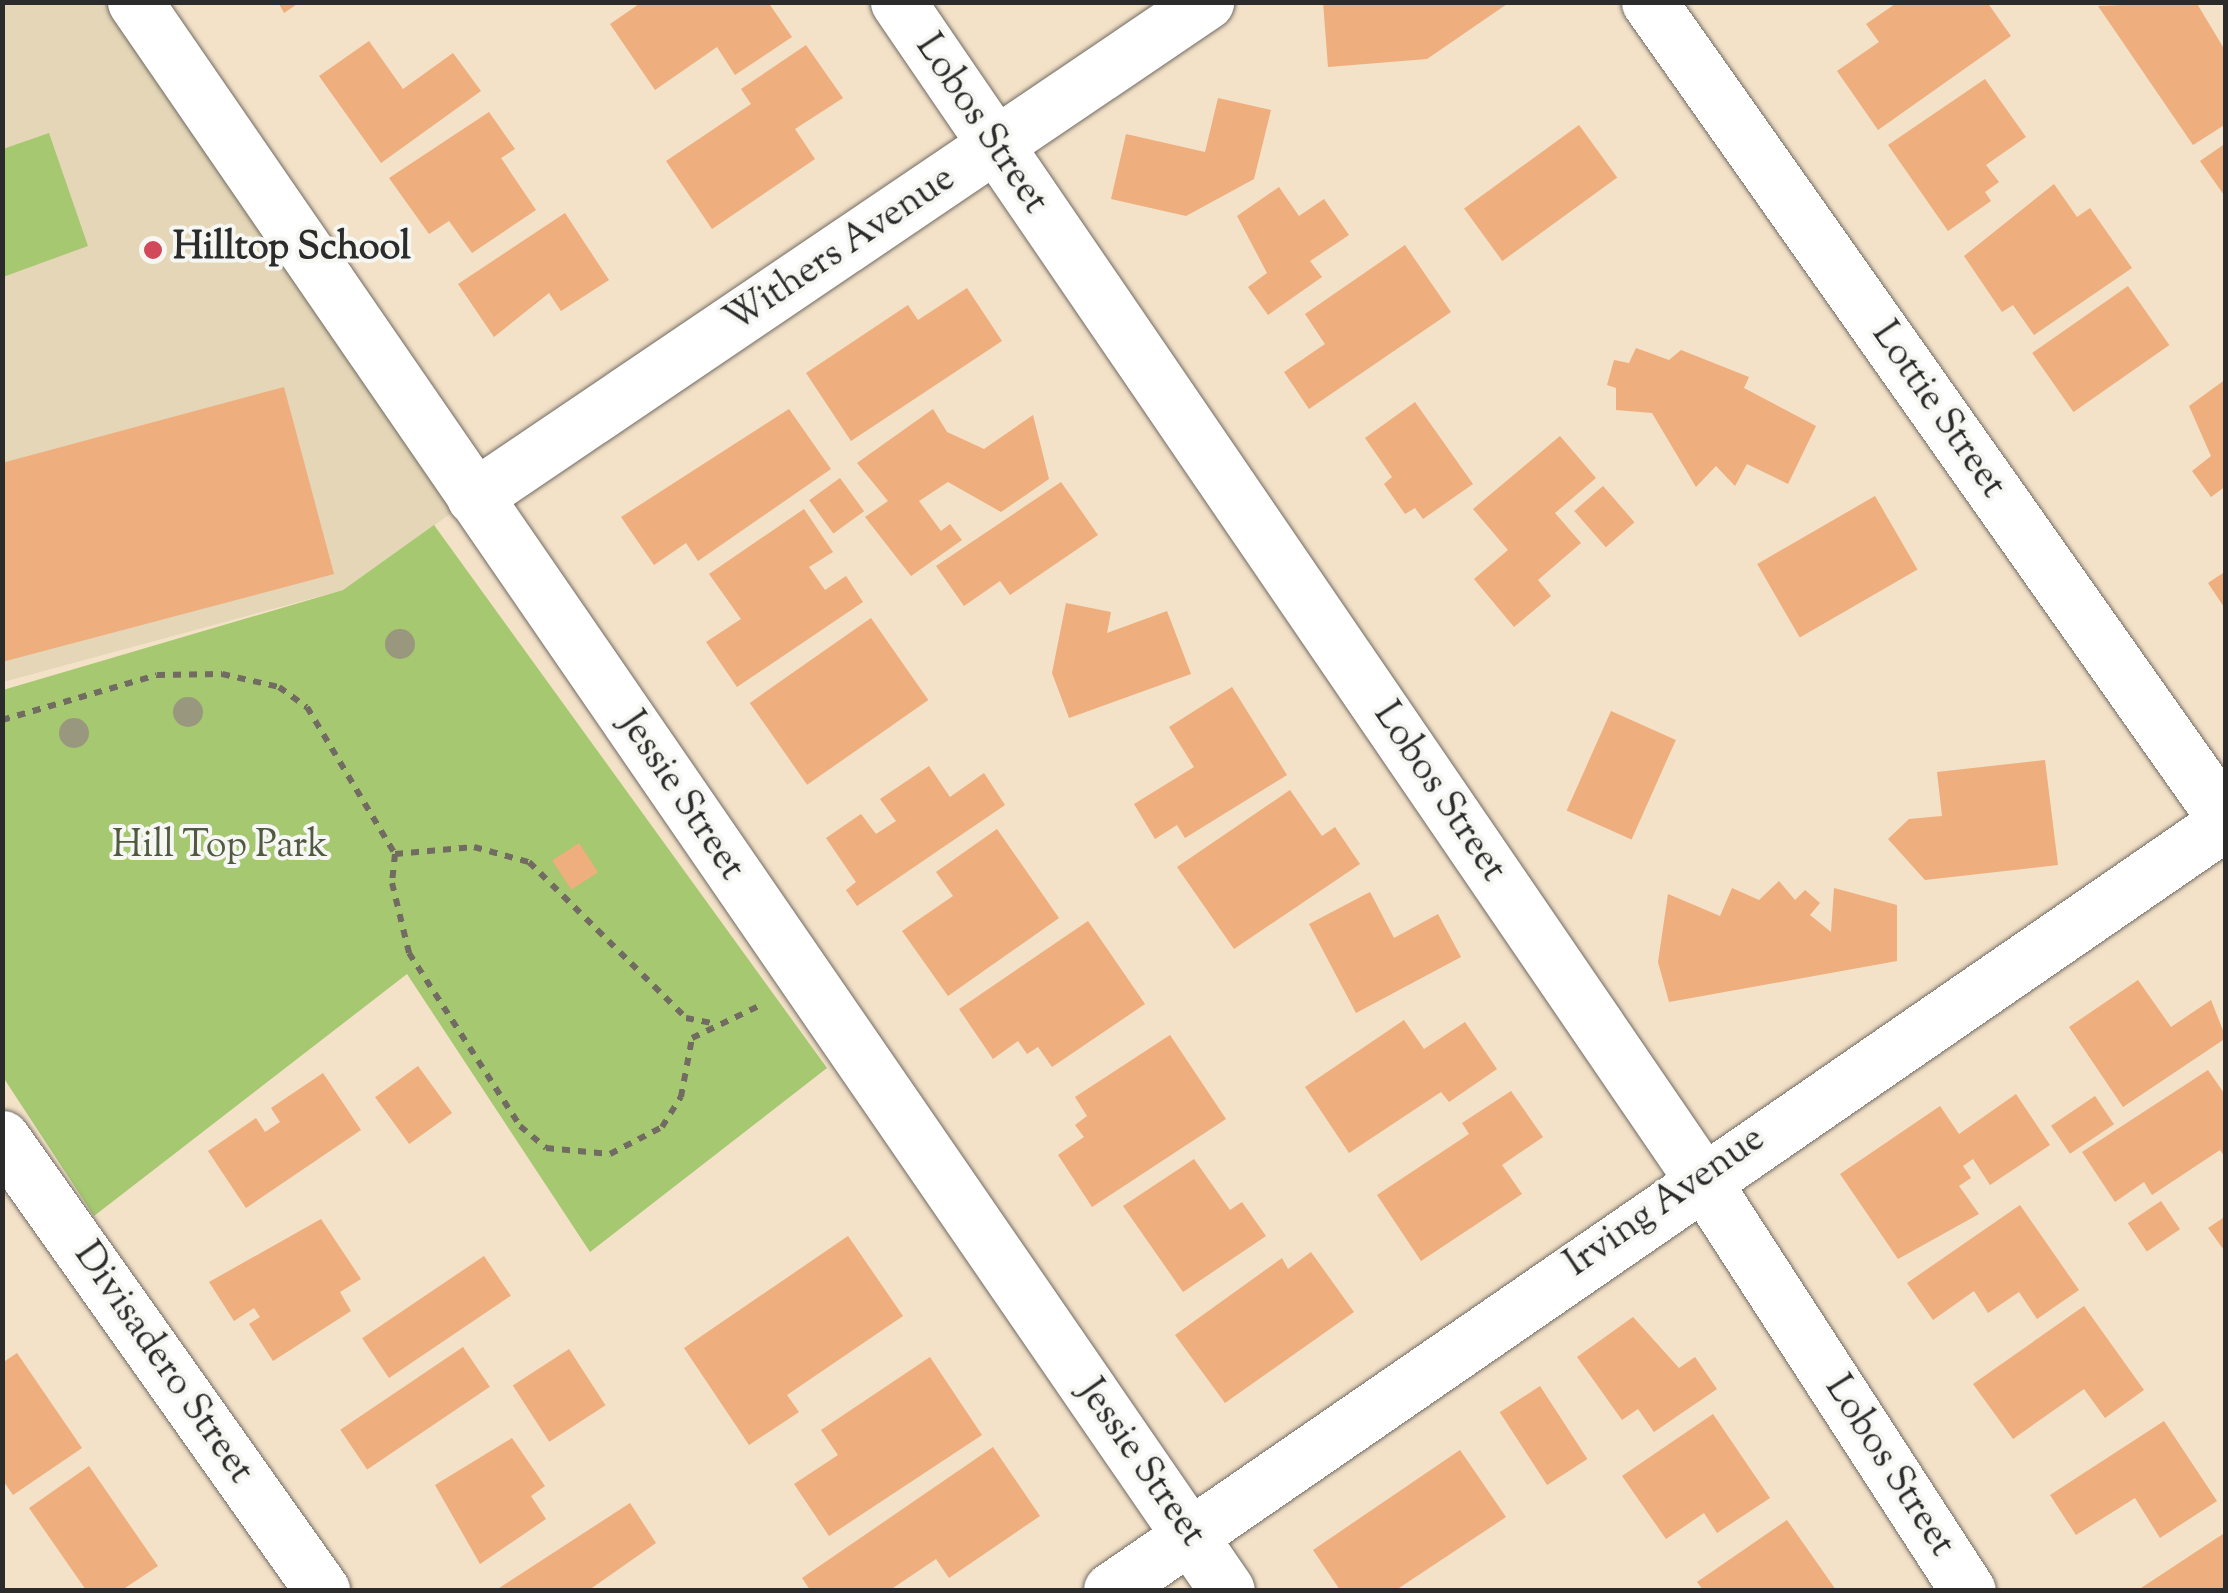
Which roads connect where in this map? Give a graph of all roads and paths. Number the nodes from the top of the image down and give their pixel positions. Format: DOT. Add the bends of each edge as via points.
graph roads {
  1 [pos="135,2"];
  2 [pos="898,2"];
  3 [pos="1206,2"];
  4 [pos="1649,2"];
  5 [pos="995,148"];
  6 [pos="474,496"];
  7 [pos="2,720"];
  8 [pos="2226,821"];
  9 [pos="396,854"];
  10 [pos="743,1016"];
  11 [pos="717,1024"];
  12 [pos="2,1138"];
  13 [pos="1702,1178"];
  14 [pos="1189,1534"];
  15 [pos="322,1590"];
  16 [pos="1111,1590"];
  17 [pos="1227,1590"];
  18 [pos="1968,1590"];
  1 -- 6 [label="street, Jessie Street"];
  2 -- 5 [label="street, Lobos Street"];
  3 -- 5 [label="street, Withers Avenue"];
  4 -- 8 [label="street, Lottie Street"];
  5 -- 6 [label="street, Withers Avenue"];
  5 -- 13 [label="street, Lobos Street"];
  6 -- 14 [label="street, Jessie Street"];
  7 -- 9 [label="path" via="158,675 222,674 279,687 325,733"];
  8 -- 13 [label="street, Irving Avenue"];
  9 -- 11 [label="path" via="474,847 529,862 686,1018"];
  9 -- 11 [label="path" via="392,884 410,953 520,1126 546,1148 610,1154 662,1127 681,1097 692,1038"];
  10 -- 11 [label="path"];
  12 -- 15 [label="street, Divisadero Street"];
  13 -- 14 [label="street, Irving Avenue"];
  13 -- 18 [label="street, Lobos Street"];
  14 -- 16 [label="street, Irving Avenue"];
  14 -- 17 [label="street, Jessie Street"];
}
